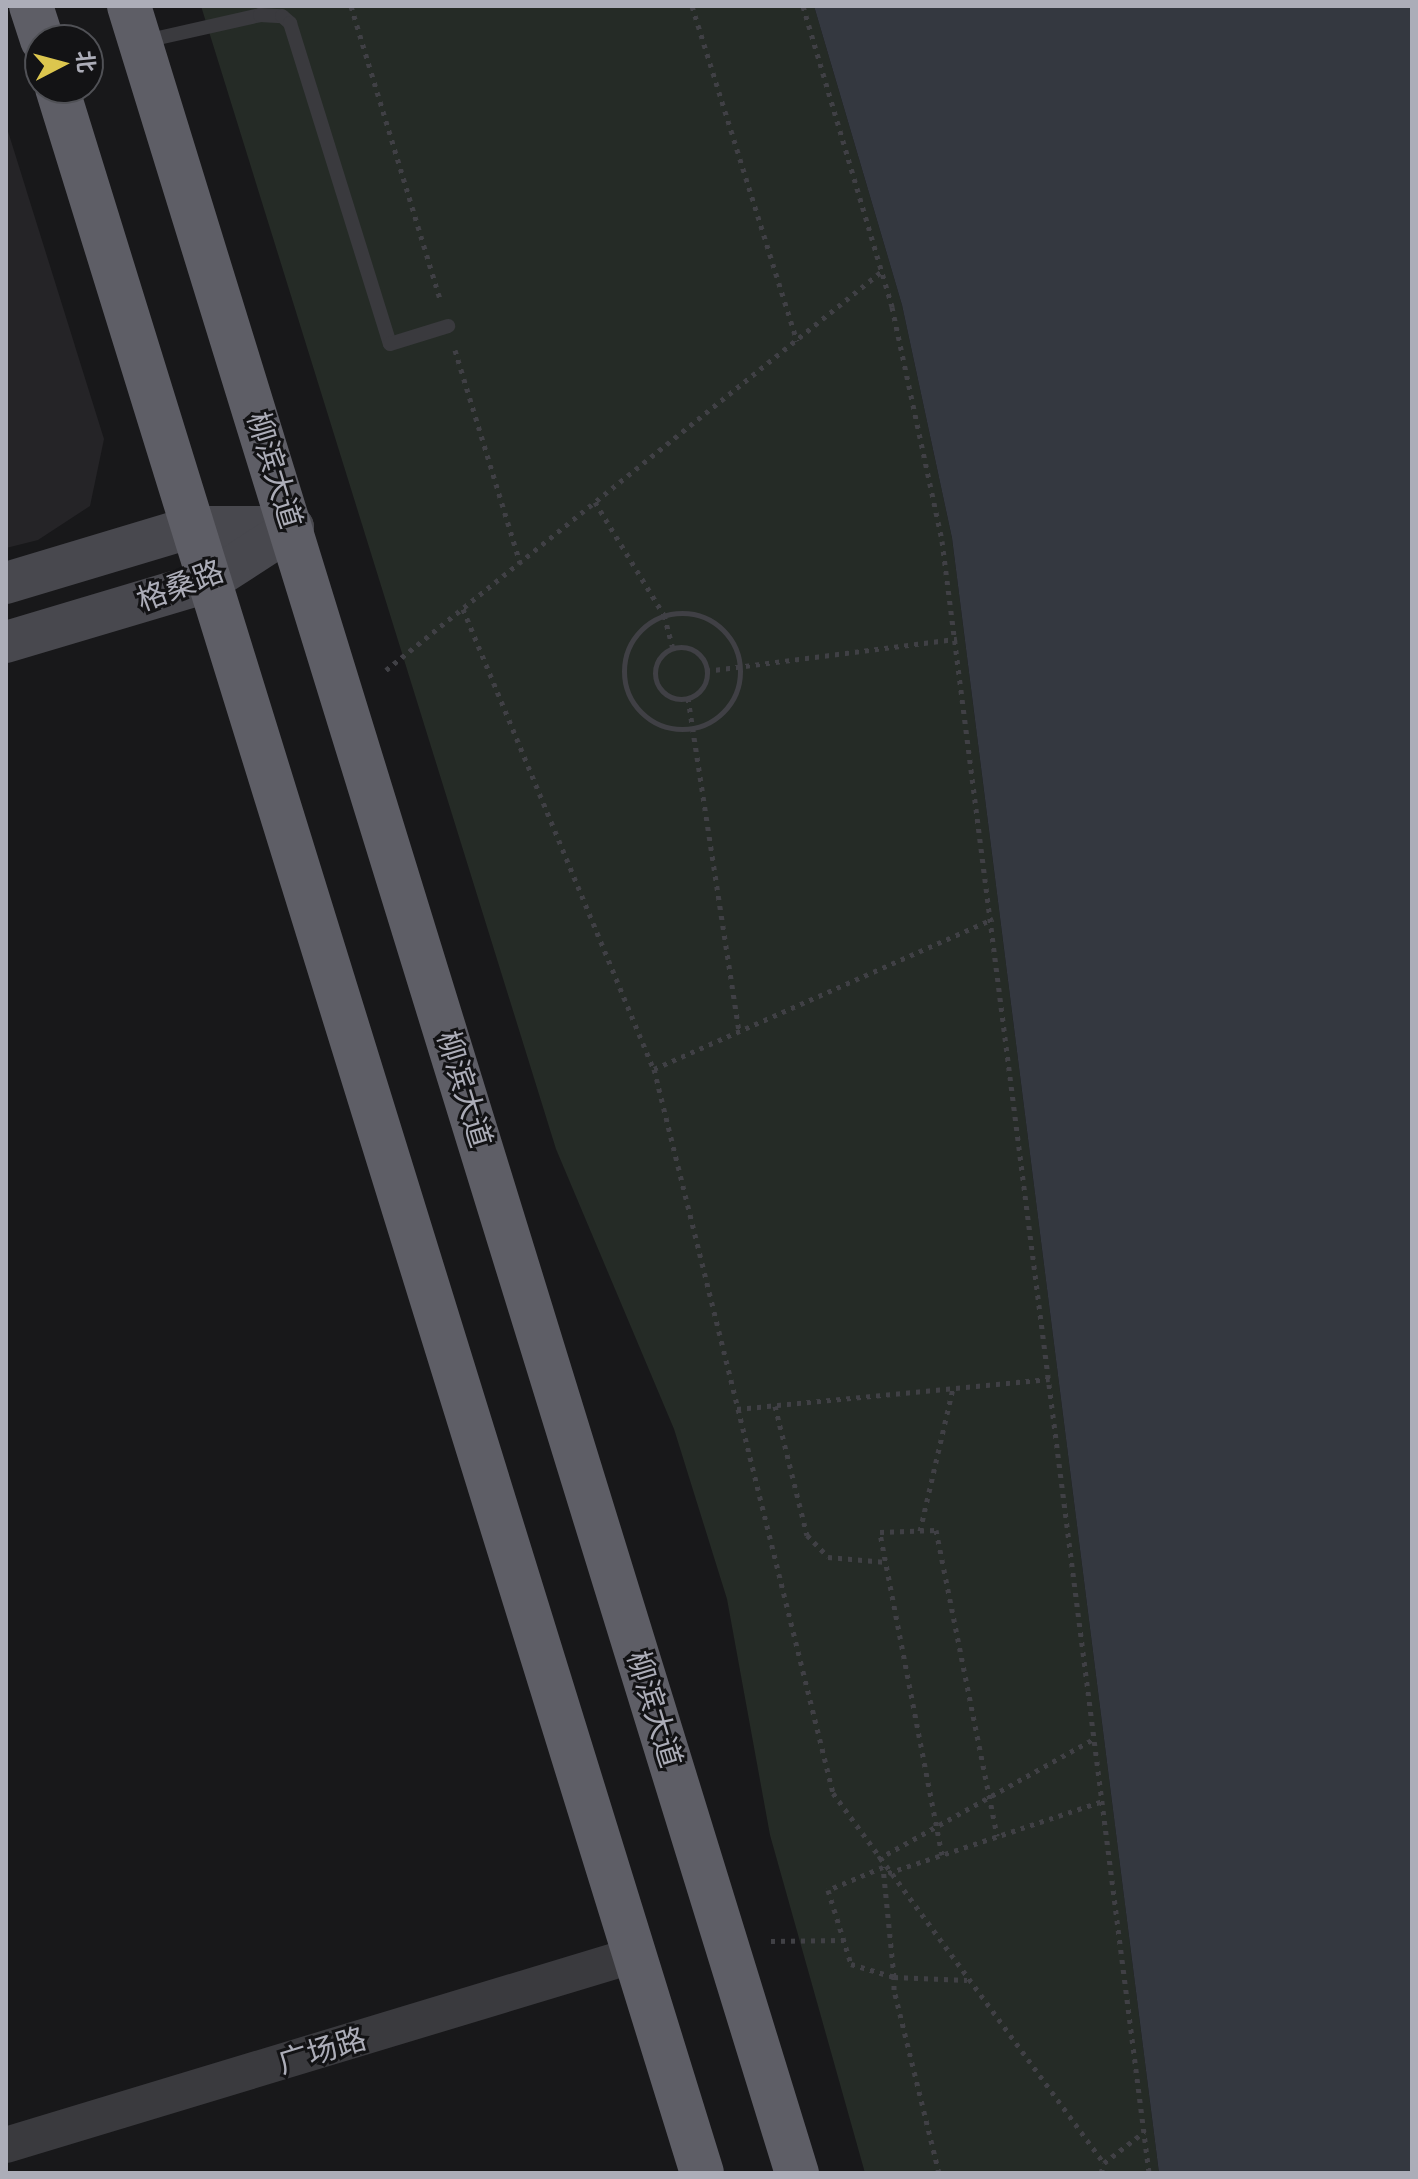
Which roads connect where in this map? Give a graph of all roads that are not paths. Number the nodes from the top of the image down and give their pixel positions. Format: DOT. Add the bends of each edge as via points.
graph roads {
  1 [pos="135,24"];
  2 [pos="62,104"];
  3 [pos="448,326"];
  4 [pos="193,527"];
  5 [pos="293,527"];
  6 [pos="210,581"];
  7 [pos="6,583"];
  8 [pos="6,642"];
  9 [pos="638,1954"];
  10 [pos="6,2145"];
  11 [pos="702,2173"];
  12 [pos="797,2173"];
  1 -- 3 [label="lane" via="260,15 282,16 290,23 390,344"];
  1 -- 5 [label="highway, 柳滨大道"];
  2 -- 4 [label="highway"];
  4 -- 5 [label="main road, 格桑路"];
  4 -- 6 [label="highway"];
  4 -- 7 [label="main road, 格桑路"];
  5 -- 6 [label="main road, 格桑路"];
  5 -- 12 [label="highway, 柳滨大道"];
  6 -- 8 [label="main road, 格桑路"];
  6 -- 9 [label="highway"];
  9 -- 10 [label="street, 广场路"];
  9 -- 11 [label="highway"];
}
